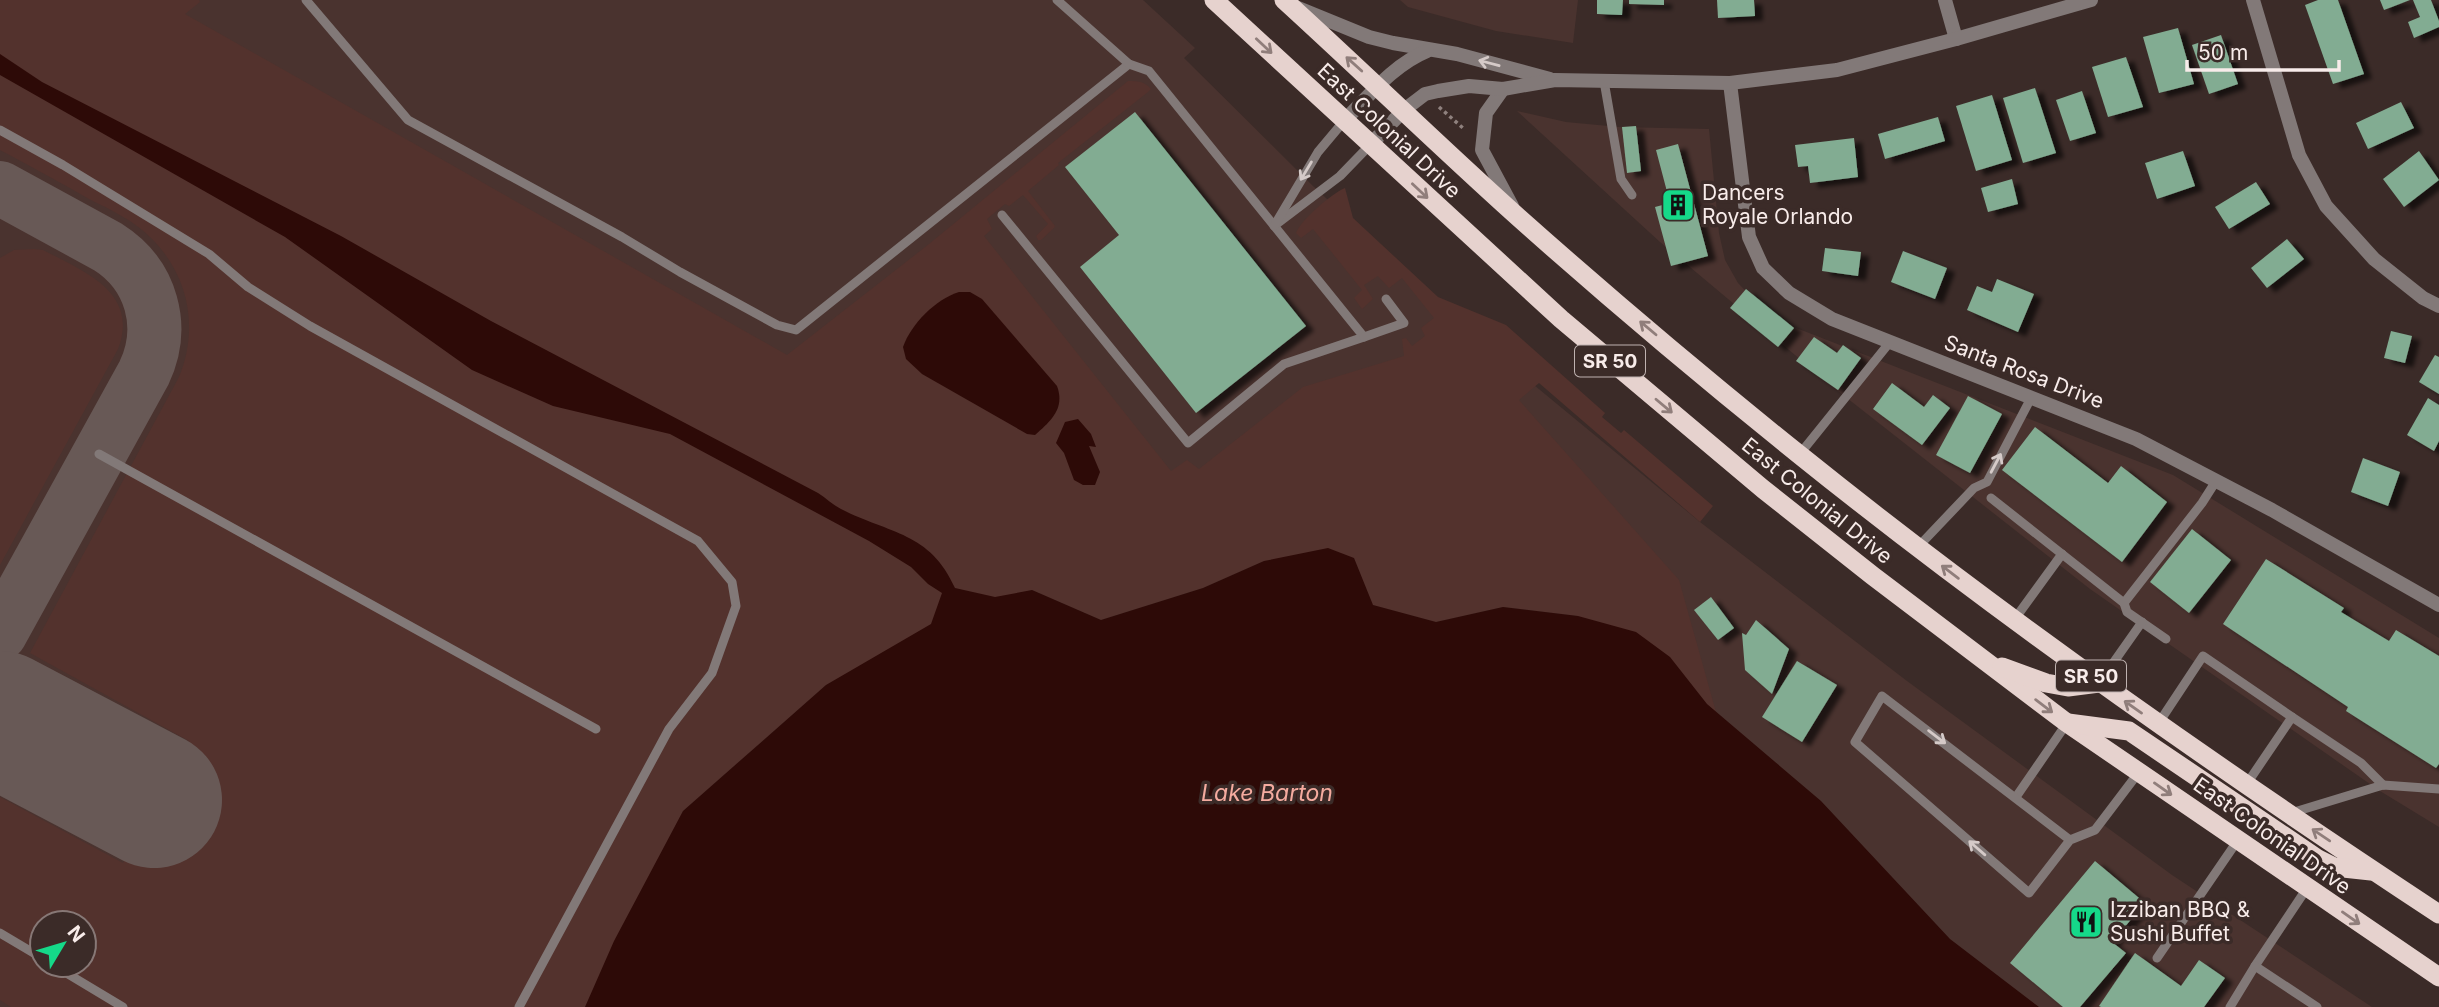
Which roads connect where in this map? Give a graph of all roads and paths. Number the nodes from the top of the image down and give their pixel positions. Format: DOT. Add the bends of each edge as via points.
graph roads {
  1 [pos="306,0"];
  2 [pos="1057,0"];
  3 [pos="1214,0"];
  4 [pos="1945,0"];
  5 [pos="2091,0"];
  6 [pos="2253,0"];
  7 [pos="1286,2"];
  8 [pos="1956,39"];
  9 [pos="1427,51"];
  10 [pos="1129,64"];
  11 [pos="1555,80"];
  12 [pos="1604,81"];
  13 [pos="1730,83"];
  14 [pos="1378,86"];
  15 [pos="1503,89"];
  16 [pos="1434,103"];
  17 [pos="1404,110"];
  18 [pos="1344,121"];
  19 [pos="1464,129"];
  20 [pos="0,130"];
  21 [pos="1370,145"];
  22 [pos="1632,195"];
  23 [pos="1002,215"];
  24 [pos="1518,217"];
  25 [pos="1274,226"];
  26 [pos="1386,299"];
  27 [pos="2439,306"];
  28 [pos="1364,337"];
  29 [pos="1890,342"];
  30 [pos="2031,398"];
  31 [pos="99,454"];
  32 [pos="1799,455"];
  33 [pos="2216,481"];
  34 [pos="1991,498"];
  35 [pos="1917,548"];
  36 [pos="2062,554"];
  37 [pos="2124,603"];
  38 [pos="2439,605"];
  39 [pos="2014,621"];
  40 [pos="2142,622"];
  41 [pos="2166,639"];
  42 [pos="1982,659"];
  43 [pos="2099,682"];
  44 [pos="2292,717"];
  45 [pos="2067,723"];
  46 [pos="2158,724"];
  47 [pos="596,729"];
  48 [pos="2139,772"];
  49 [pos="2246,785"];
  50 [pos="2383,785"];
  51 [pos="2439,789"];
  52 [pos="2016,797"];
  53 [pos="2289,814"];
  54 [pos="2070,839"];
  55 [pos="2238,841"];
  56 [pos="2375,872"];
  57 [pos="2307,888"];
  58 [pos="2439,914"];
  59 [pos="0,933"];
  60 [pos="28,950"];
  61 [pos="2157,958"];
  62 [pos="2255,966"];
  63 [pos="2439,977"];
  64 [pos="76,979"];
  65 [pos="123,1007"];
  66 [pos="519,1007"];
  67 [pos="2230,1007"];
  68 [pos="2317,1007"];
  1 -- 10 [label="lane" via="408,120 777,325 796,330"];
  2 -- 10 [label="lane"];
  3 -- 18 [label="highway, East Colonial Drive / SR 50, one-way"];
  4 -- 8 [label="street"];
  5 -- 8 [label="street"];
  6 -- 27 [label="street" via="2299,155 2326,206 2374,259"];
  7 -- 9 [label="street" via="1369,37"];
  14 -- 7 [label="highway, East Colonial Drive / SR 50, one-way"];
  8 -- 13 [label="street" via="1837,70"];
  11 -- 9 [label="street, one-way" via="1457,54"];
  9 -- 14 [label="street" via="1395,68"];
  10 -- 25 [label="lane" via="1149,71"];
  11 -- 12 [label="street"];
  11 -- 15 [label="street"];
  12 -- 13 [label="street"];
  12 -- 22 [label="lane" via="1620,179"];
  13 -- 29 [label="street, Santa Rosa Drive" via="1749,237 1763,268 1789,293 1832,319"];
  14 -- 17 [label="highway, East Colonial Drive / SR 50"];
  14 -- 18 [label="street"];
  15 -- 17 [label="street" via="1469,86 1438,91 1425,94"];
  15 -- 24 [label="street" via="1486,113 1482,150"];
  16 -- 19 [label="path"];
  17 -- 21 [label="street"];
  17 -- 24 [label="highway, East Colonial Drive / SR 50"];
  18 -- 21 [label="highway, East Colonial Drive / SR 50"];
  18 -- 25 [label="lane, one-way" via="1318,152"];
  20 -- 66 [label="lane" via="209,254 248,287 310,326 698,541 732,582 736,606 712,673 669,729"];
  21 -- 25 [label="lane" via="1340,176"];
  21 -- 42 [label="highway, East Colonial Drive / SR 50, one-way" via="1651,396"];
  23 -- 28 [label="lane" via="1188,443 1284,364"];
  32 -- 24 [label="highway, East Colonial Drive / SR 50, one-way"];
  25 -- 28 [label="lane"];
  26 -- 28 [label="lane" via="1404,323"];
  29 -- 30 [label="street, Santa Rosa Drive"];
  29 -- 32 [label="lane"];
  30 -- 33 [label="street, Santa Rosa Drive" via="2136,439"];
  35 -- 30 [label="lane, one-way" via="1974,488 1987,482"];
  31 -- 47 [label="lane"];
  32 -- 35 [label="highway, East Colonial Drive / SR 50"];
  33 -- 37 [label="lane"];
  33 -- 38 [label="street, Santa Rosa Drive"];
  34 -- 36 [label="lane"];
  39 -- 35 [label="highway, East Colonial Drive / SR 50, one-way"];
  36 -- 37 [label="lane"];
  36 -- 39 [label="lane"];
  37 -- 40 [label="lane" via="2127,612"];
  39 -- 43 [label="highway, East Colonial Drive / SR 50"];
  40 -- 41 [label="lane"];
  40 -- 43 [label="lane"];
  42 -- 43 [label="highway" via="2046,683 2068,687"];
  42 -- 45 [label="highway, East Colonial Drive / SR 50, one-way"];
  46 -- 43 [label="highway, East Colonial Drive / SR 50, one-way"];
  44 -- 46 [label="lane" via="2203,656"];
  44 -- 49 [label="lane"];
  44 -- 50 [label="lane" via="2361,763"];
  45 -- 48 [label="highway, East Colonial Drive / SR 50"];
  45 -- 52 [label="lane"];
  45 -- 56 [label="highway" via="2129,731 2318,859 2334,867"];
  46 -- 49 [label="highway, East Colonial Drive / SR 50"];
  48 -- 54 [label="lane" via="2095,830"];
  48 -- 55 [label="highway, East Colonial Drive / SR 50, one-way"];
  49 -- 53 [label="highway, East Colonial Drive / SR 50"];
  50 -- 51 [label="lane"];
  50 -- 53 [label="lane"];
  52 -- 54 [label="lane"];
  54 -- 52 [label="lane, one-way" via="2029,893 1855,742 1882,696"];
  56 -- 53 [label="highway, East Colonial Drive / SR 50, one-way"];
  55 -- 57 [label="highway, East Colonial Drive / SR 50"];
  55 -- 61 [label="lane"];
  56 -- 58 [label="highway, East Colonial Drive / SR 50"];
  57 -- 62 [label="lane"];
  57 -- 63 [label="highway, East Colonial Drive / SR 50, one-way"];
  59 -- 60 [label="lane"];
  62 -- 67 [label="lane"];
  62 -- 68 [label="lane"];
  64 -- 65 [label="lane"];
}
